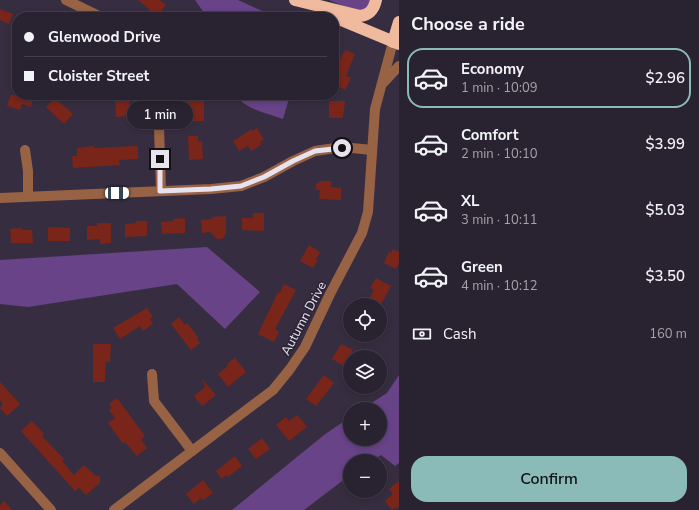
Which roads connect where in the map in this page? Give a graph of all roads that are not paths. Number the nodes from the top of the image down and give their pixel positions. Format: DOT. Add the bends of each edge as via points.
graph roads {
  1 [pos="66,0"];
  2 [pos="294,0"];
  3 [pos="376,0"];
  4 [pos="91,12"];
  5 [pos="322,12"];
  6 [pos="339,19"];
  7 [pos="399,22"];
  8 [pos="396,43"];
  9 [pos="399,66"];
  10 [pos="382,84"];
  11 [pos="158,100"];
  12 [pos="25,150"];
  13 [pos="372,150"];
  14 [pos="160,191"];
  15 [pos="28,196"];
  16 [pos="0,198"];
  17 [pos="152,374"];
  18 [pos="192,451"];
  19 [pos="0,453"];
  20 [pos="51,510"];
  21 [pos="114,510"];
  1 -- 4 [label="street"];
  2 -- 3 [label="highway" via="360,16 371,12"];
  2 -- 5 [label="highway"];
  6 -- 8 [label="highway"];
  7 -- 8 [label="highway"];
  8 -- 10 [label="street, Autumn Drive"];
  9 -- 10 [label="street, Autumn Drive"];
  10 -- 13 [label="street, Autumn Drive" via="375,109"];
  11 -- 14 [label="street"];
  12 -- 15 [label="street"];
  13 -- 14 [label="street" via="342,148 315,151 241,186"];
  13 -- 18 [label="street, Autumn Drive" via="368,212 362,233 305,347 273,390"];
  14 -- 15 [label="street"];
  15 -- 16 [label="street"];
  17 -- 18 [label="street" via="154,401"];
  18 -- 21 [label="street, Autumn Drive"];
  19 -- 20 [label="street"];
}
